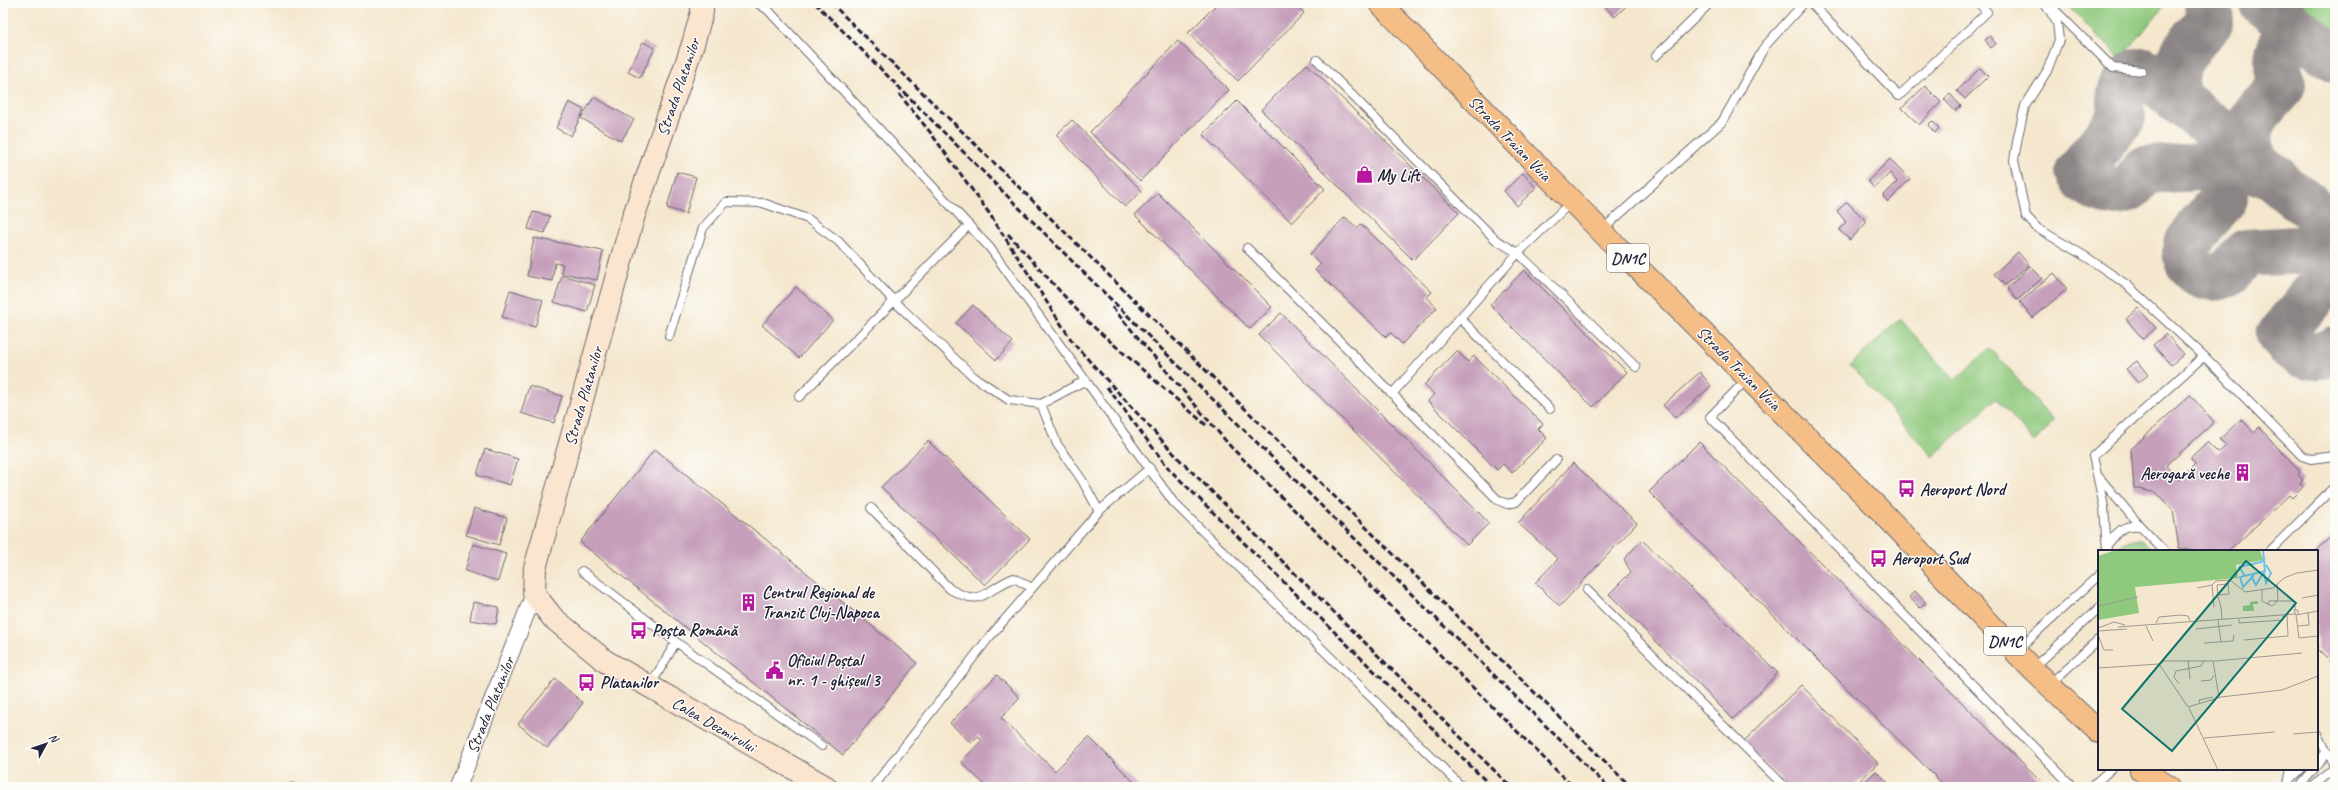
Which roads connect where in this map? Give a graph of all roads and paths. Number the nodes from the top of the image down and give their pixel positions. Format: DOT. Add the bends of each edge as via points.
graph roads {
  1 [pos="702,3"];
  2 [pos="757,3"];
  3 [pos="1380,3"];
  4 [pos="1710,3"];
  5 [pos="1804,3"];
  6 [pos="1811,3"];
  7 [pos="1979,3"];
  8 [pos="2046,3"];
  9 [pos="1656,56"];
  10 [pos="1317,60"];
  11 [pos="2142,71"];
  12 [pos="1572,202"];
  13 [pos="968,225"];
  14 [pos="1601,231"];
  15 [pos="1248,248"];
  16 [pos="1518,253"];
  17 [pos="894,301"];
  18 [pos="1460,318"];
  19 [pos="669,336"];
  20 [pos="2204,356"];
  21 [pos="1636,367"];
  22 [pos="1749,377"];
  23 [pos="1086,380"];
  24 [pos="1392,394"];
  25 [pos="799,397"];
  26 [pos="1041,404"];
  27 [pos="1550,409"];
  28 [pos="2335,456"];
  29 [pos="1556,460"];
  30 [pos="1150,468"];
  31 [pos="2097,475"];
  32 [pos="2335,486"];
  33 [pos="871,508"];
  34 [pos="1099,512"];
  35 [pos="2140,526"];
  36 [pos="2107,548"];
  37 [pos="2163,550"];
  38 [pos="2271,550"];
  39 [pos="582,571"];
  40 [pos="2098,576"];
  41 [pos="1032,588"];
  42 [pos="1587,590"];
  43 [pos="534,594"];
  44 [pos="2098,609"];
  45 [pos="2098,640"];
  46 [pos="676,642"];
  47 [pos="2015,651"];
  48 [pos="2032,669"];
  49 [pos="2049,685"];
  50 [pos="650,687"];
  51 [pos="2098,731"];
  52 [pos="2318,739"];
  53 [pos="822,746"];
  54 [pos="2326,752"];
  55 [pos="2318,764"];
  56 [pos="2110,770"];
  57 [pos="2141,770"];
  58 [pos="2291,770"];
  59 [pos="2300,770"];
  60 [pos="2313,770"];
  61 [pos="2288,785"];
  62 [pos="458,787"];
  63 [pos="826,787"];
  64 [pos="873,787"];
  65 [pos="1462,787"];
  66 [pos="1785,787"];
  67 [pos="2073,787"];
  68 [pos="2091,787"];
  69 [pos="2155,787"];
  70 [pos="2169,787"];
  71 [pos="2298,787"];
  72 [pos="2313,787"];
  1 -- 43 [label="main road, Strada Platanilor" via="693,44 633,218 535,568"];
  2 -- 13 [label="lane" via="768,10"];
  3 -- 12 [label="main road, Strada Traian Vuia / DN1C"];
  4 -- 9 [label="lane"];
  5 -- 14 [label="lane" via="1765,46 1722,122"];
  6 -- 7 [label="lane" via="1899,96 1988,12"];
  8 -- 11 [label="lane" via="2113,68"];
  8 -- 20 [label="lane" via="2057,23 2059,40 2047,71 2025,106 2014,160 2026,216 2037,228 2127,285"];
  10 -- 16 [label="lane" via="1496,240"];
  12 -- 14 [label="main road, Strada Traian Vuia / DN1C"];
  12 -- 16 [label="lane"];
  13 -- 17 [label="lane"];
  13 -- 23 [label="lane" via="990,248"];
  14 -- 22 [label="main road, Strada Traian Vuia / DN1C"];
  15 -- 24 [label="lane"];
  16 -- 18 [label="lane"];
  16 -- 21 [label="lane"];
  17 -- 19 [label="lane" via="838,241 808,219 763,203 726,202 703,228"];
  17 -- 25 [label="lane"];
  17 -- 26 [label="lane" via="974,377 1009,400"];
  18 -- 24 [label="lane"];
  18 -- 27 [label="lane"];
  20 -- 28 [label="lane" via="2302,456 2311,459"];
  20 -- 31 [label="lane" via="2093,456"];
  22 -- 47 [label="main road, Strada Traian Vuia / DN1C"];
  22 -- 67 [label="lane" via="1710,417"];
  23 -- 26 [label="lane"];
  23 -- 30 [label="lane"];
  24 -- 29 [label="lane" via="1498,500 1507,504 1516,502"];
  26 -- 34 [label="lane" via="1057,444 1082,480"];
  30 -- 34 [label="lane"];
  30 -- 65 [label="lane" via="1174,503"];
  31 -- 35 [label="lane"];
  31 -- 36 [label="lane" via="2104,507"];
  32 -- 38 [label="lane"];
  33 -- 41 [label="lane" via="950,589 964,598 977,599 1014,578"];
  34 -- 41 [label="lane"];
  35 -- 36 [label="lane" via="2129,524 2118,531"];
  35 -- 37 [label="lane"];
  39 -- 46 [label="lane"];
  40 -- 47 [label="lane"];
  41 -- 64 [label="lane" via="987,640"];
  42 -- 66 [label="lane"];
  43 -- 50 [label="main road, Calea Dezmirului" via="553,618 605,661"];
  43 -- 62 [label="street, Strada Platanilor"];
  44 -- 48 [label="lane"];
  45 -- 49 [label="lane"];
  46 -- 50 [label="lane"];
  46 -- 53 [label="lane"];
  47 -- 48 [label="main road, Strada Traian Vuia / DN1C"];
  48 -- 49 [label="main road, Strada Traian Vuia / DN1C"];
  49 -- 51 [label="main road, Strada Traian Vuia / DN1C"];
  50 -- 63 [label="main road, Calea Dezmirului"];
  52 -- 54 [label="lane"];
  54 -- 55 [label="lane"];
  54 -- 72 [label="lane" via="2335,767"];
  56 -- 68 [label="lane"];
  57 -- 69 [label="main road"];
  57 -- 70 [label="main road"];
  58 -- 61 [label="lane"];
  59 -- 61 [label="lane"];
  60 -- 71 [label="lane"];
}
